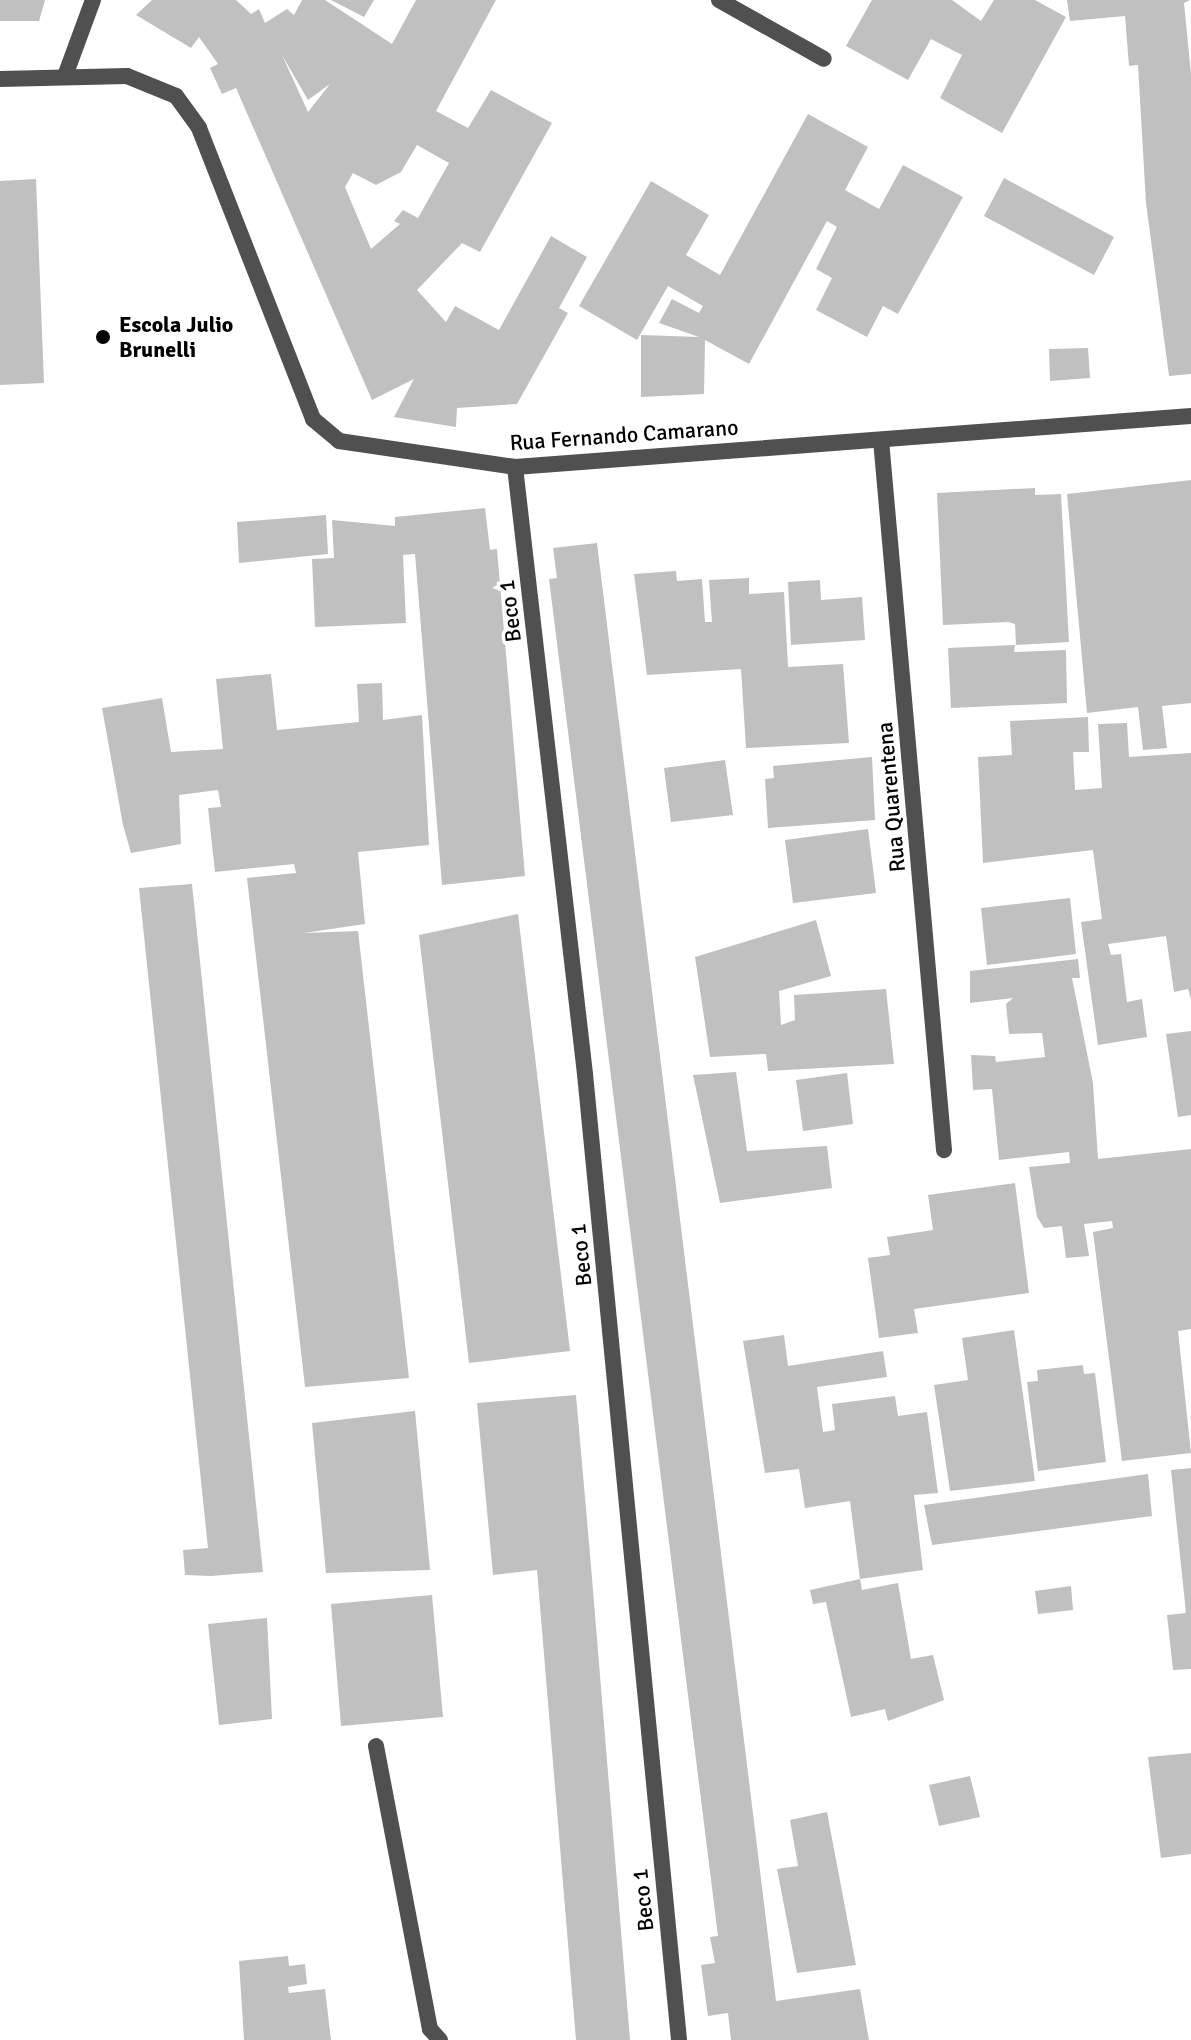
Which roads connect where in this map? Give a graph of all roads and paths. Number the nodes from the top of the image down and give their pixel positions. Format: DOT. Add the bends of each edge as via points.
graph roads {
  1 [pos="93,0"];
  2 [pos="719,0"];
  3 [pos="824,59"];
  4 [pos="65,76"];
  5 [pos="0,79"];
  6 [pos="1191,416"];
  7 [pos="881,440"];
  8 [pos="515,467"];
  9 [pos="944,1150"];
  10 [pos="376,1746"];
  11 [pos="440,2040"];
  12 [pos="679,2040"];
  1 -- 4 [label="street"];
  2 -- 3 [label="street"];
  4 -- 5 [label="street, Rua Fernando Camarano"];
  4 -- 8 [label="street, Rua Fernando Camarano" via="127,76 176,96 199,128 313,419 331,434 391,452"];
  6 -- 7 [label="street, Rua Fernando Camarano"];
  7 -- 8 [label="street, Rua Fernando Camarano"];
  7 -- 9 [label="street, Rua Quarentena"];
  8 -- 12 [label="street, Beco 1" via="585,1074"];
  10 -- 11 [label="street" via="430,2029"];
}
